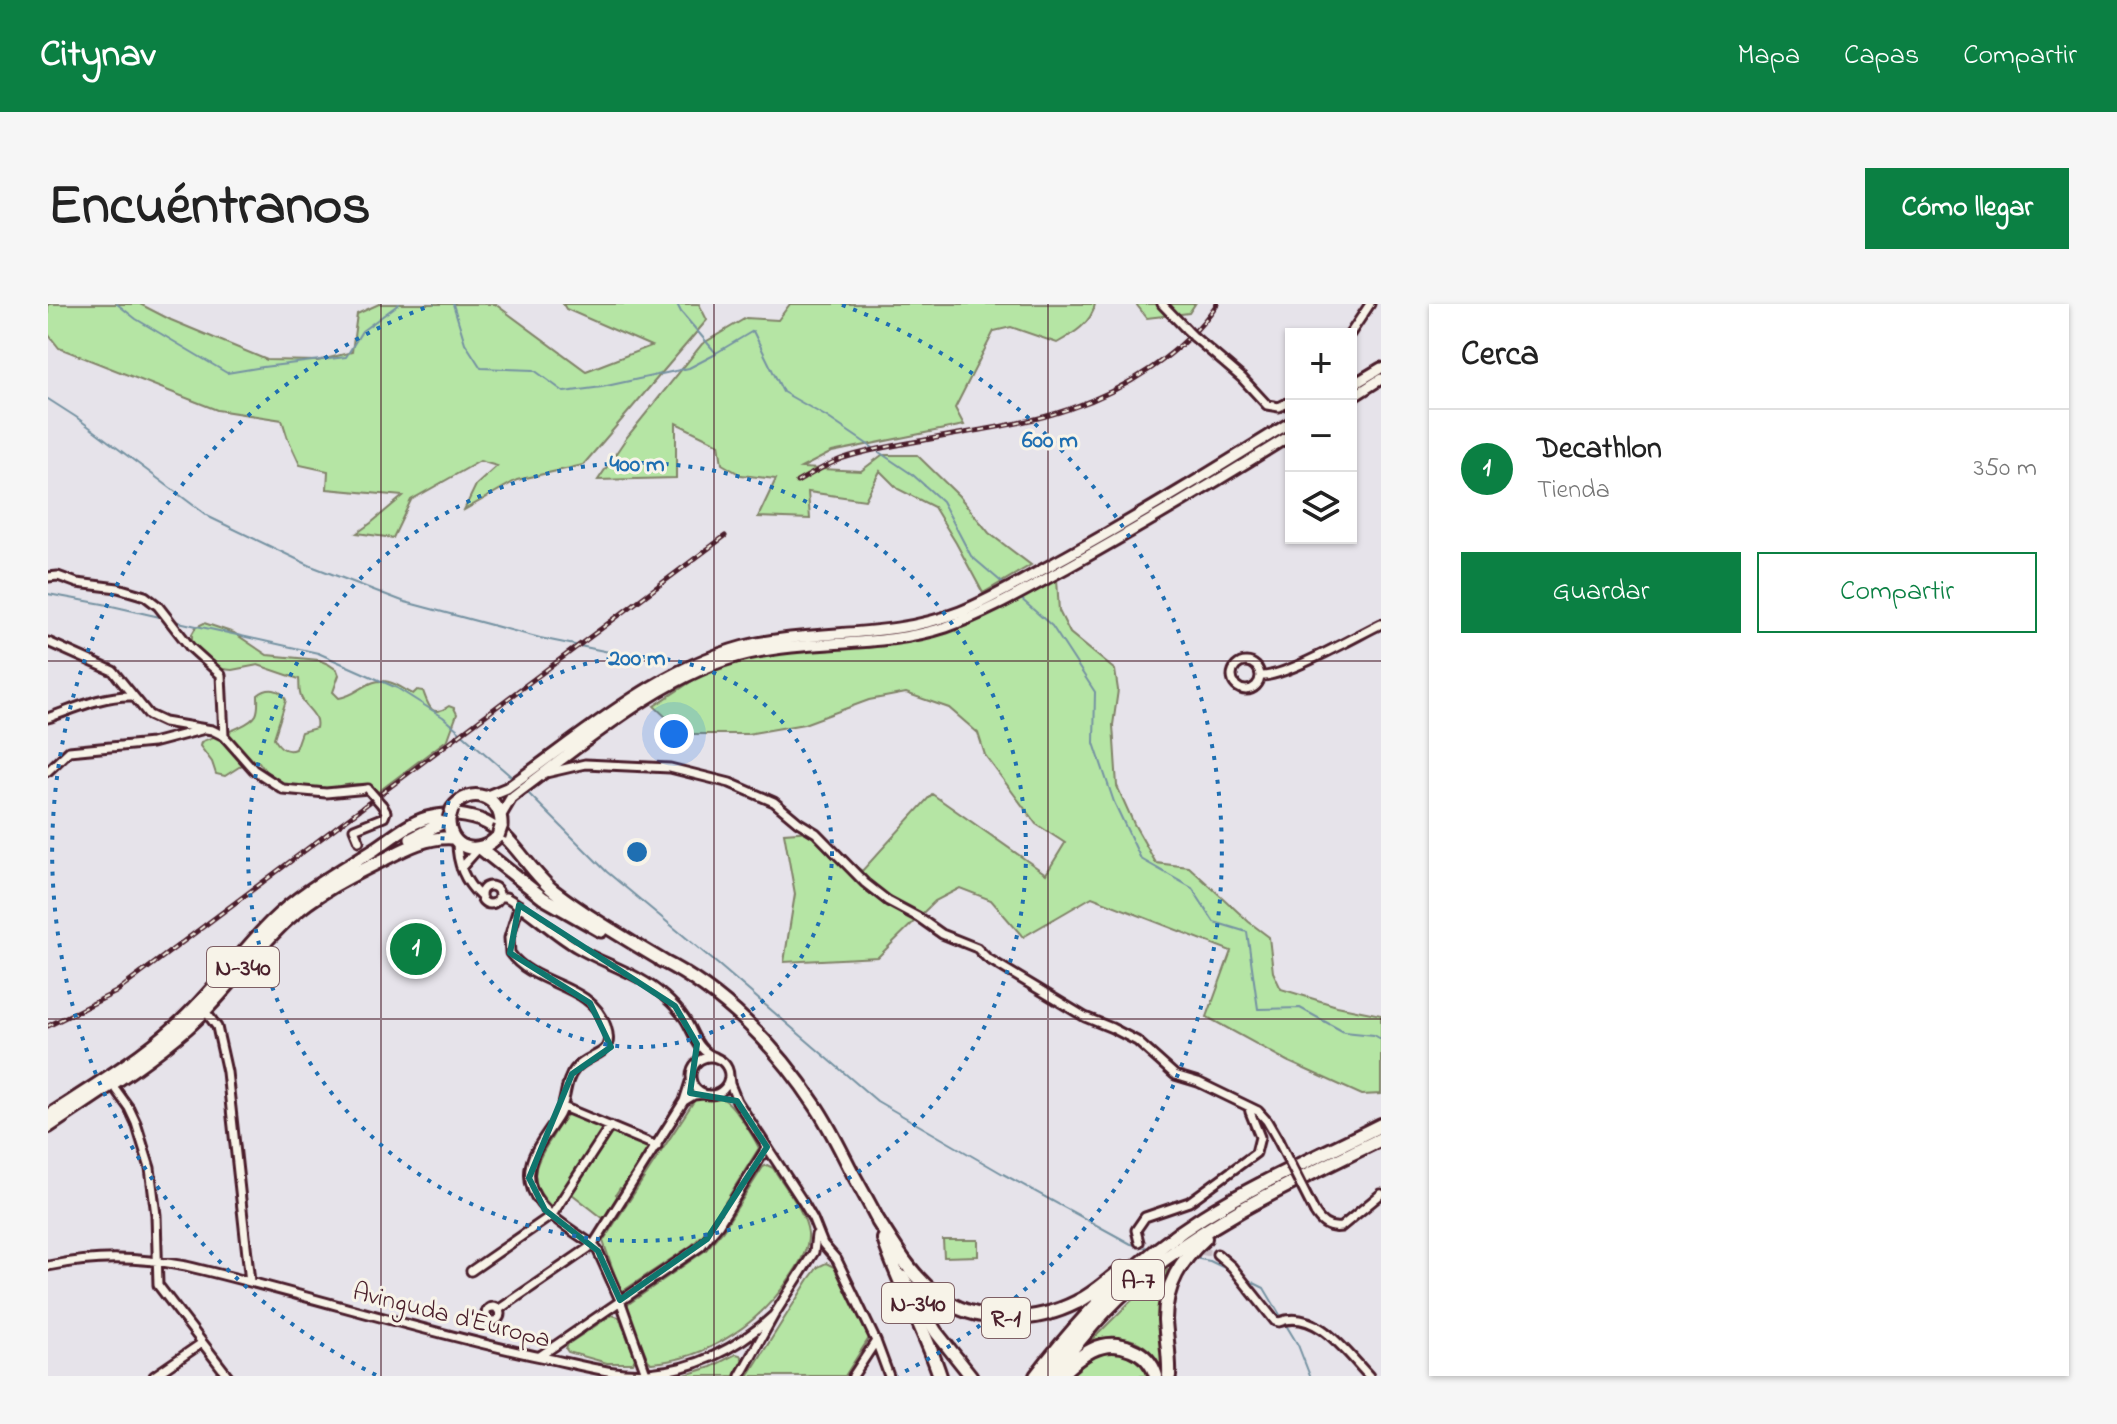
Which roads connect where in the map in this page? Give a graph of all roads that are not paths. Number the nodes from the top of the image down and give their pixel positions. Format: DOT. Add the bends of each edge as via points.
graph roads {
  1 [pos="1162,304"];
  2 [pos="1370,304"];
  3 [pos="1354,328"];
  4 [pos="1380,374"];
  5 [pos="1357,384"];
  6 [pos="1357,393"];
  7 [pos="1285,404"];
  8 [pos="1285,426"];
  9 [pos="1285,439"];
  10 [pos="48,577"];
  11 [pos="1381,624"];
  12 [pos="48,642"];
  13 [pos="1260,676"];
  14 [pos="133,696"];
  15 [pos="48,718"];
  16 [pos="203,729"];
  17 [pos="224,736"];
  18 [pos="48,771"];
  19 [pos="544,773"];
  20 [pos="485,797"];
  21 [pos="450,814"];
  22 [pos="499,829"];
  23 [pos="455,840"];
  24 [pos="359,841"];
  25 [pos="479,848"];
  26 [pos="503,865"];
  27 [pos="461,868"];
  28 [pos="318,885"];
  29 [pos="482,892"];
  30 [pos="499,897"];
  31 [pos="519,905"];
  32 [pos="666,963"];
  33 [pos="209,1016"];
  34 [pos="697,1044"];
  35 [pos="715,1057"];
  36 [pos="692,1071"];
  37 [pos="729,1076"];
  38 [pos="116,1090"];
  39 [pos="710,1094"];
  40 [pos="684,1101"];
  41 [pos="737,1101"];
  42 [pos="563,1107"];
  43 [pos="1249,1107"];
  44 [pos="48,1116"];
  45 [pos="1381,1125"];
  46 [pos="610,1126"];
  47 [pos="48,1127"];
  48 [pos="1381,1139"];
  49 [pos="657,1146"];
  50 [pos="767,1147"];
  51 [pos="1381,1194"];
  52 [pos="1246,1207"];
  53 [pos="552,1215"];
  54 [pos="878,1221"];
  55 [pos="816,1229"];
  56 [pos="1139,1242"];
  57 [pos="593,1245"];
  58 [pos="1157,1250"];
  59 [pos="1217,1254"];
  60 [pos="156,1261"];
  61 [pos="48,1266"];
  62 [pos="471,1271"];
  63 [pos="250,1282"];
  64 [pos="620,1300"];
  65 [pos="498,1310"];
  66 [pos="774,1315"];
  67 [pos="876,1341"];
  68 [pos="202,1343"];
  69 [pos="540,1356"];
  70 [pos="646,1375"];
  71 [pos="154,1376"];
  72 [pos="228,1376"];
  73 [pos="740,1376"];
  74 [pos="853,1376"];
  75 [pos="889,1376"];
  76 [pos="940,1376"];
  77 [pos="971,1376"];
  78 [pos="1036,1376"];
  79 [pos="1050,1376"];
  80 [pos="1059,1376"];
  81 [pos="1156,1376"];
  82 [pos="1169,1376"];
  83 [pos="1369,1376"];
  1 -- 7 [label="street" via="1267,405"];
  2 -- 3 [label="street"];
  4 -- 5 [label="main road"];
  4 -- 6 [label="main road"];
  8 -- 20 [label="main road" via="1081,548 963,610 888,630 755,643 689,665 507,788"];
  9 -- 19 [label="main road" via="996,606 919,634 764,651 721,662 671,684"];
  10 -- 17 [label="street" via="118,588 158,606 190,647 221,675"];
  11 -- 13 [label="street" via="1288,669"];
  12 -- 14 [label="street" via="113,671"];
  14 -- 15 [label="street" via="99,700"];
  14 -- 16 [label="street" via="157,719"];
  16 -- 17 [label="street"];
  16 -- 18 [label="street" via="152,743 69,751"];
  17 -- 24 [label="street, bridge" via="254,770 283,789 368,789 386,812 354,829"];
  19 -- 22 [label="main road" via="511,798"];
  19 -- 43 [label="street" via="585,764 670,768 730,783 774,802 816,833 888,901 977,948 1085,1017 1137,1041 1175,1075"];
  20 -- 21 [label="main road, N-340" via="466,797"];
  20 -- 22 [label="main road" via="495,804"];
  21 -- 23 [label="main road"];
  21 -- 28 [label="main road, N-340" via="425,833"];
  22 -- 25 [label="main road"];
  22 -- 26 [label="main road"];
  23 -- 25 [label="main road, N-340"];
  23 -- 27 [label="street"];
  23 -- 47 [label="main road, N-340" via="433,838 312,899 178,1036"];
  25 -- 26 [label="main road, N-340"];
  25 -- 27 [label="street"];
  26 -- 32 [label="main road, N-340" via="543,898"];
  27 -- 29 [label="street"];
  28 -- 32 [label="main road, N-340" via="417,822 446,815 469,817 506,837 553,890"];
  28 -- 44 [label="main road, N-340" via="272,921 177,1025"];
  29 -- 30 [label="street" via="493,887"];
  29 -- 30 [label="street" via="485,904"];
  30 -- 31 [label="street"];
  31 -- 34 [label="street" via="569,943 661,993 683,1016"];
  31 -- 42 [label="street" via="508,946 515,960 583,998 607,1028 608,1045 576,1068"];
  32 -- 54 [label="main road, N-340" via="735,1012 783,1062 816,1107"];
  33 -- 63 [label="street" via="217,1027 227,1072"];
  34 -- 35 [label="street"];
  34 -- 36 [label="street"];
  35 -- 36 [label="street" via="698,1060"];
  35 -- 37 [label="street" via="723,1061"];
  36 -- 39 [label="street" via="694,1086"];
  36 -- 40 [label="street"];
  37 -- 39 [label="street" via="723,1090"];
  37 -- 41 [label="street"];
  38 -- 60 [label="street" via="136,1123 150,1168"];
  39 -- 40 [label="street"];
  39 -- 41 [label="street"];
  40 -- 49 [label="street"];
  41 -- 50 [label="street"];
  42 -- 46 [label="street"];
  42 -- 53 [label="street" via="535,1153 529,1178 536,1198"];
  43 -- 51 [label="street, bridge" via="1267,1121 1321,1222 1341,1227"];
  43 -- 56 [label="street" via="1260,1137 1256,1153 1189,1202 1145,1217 1136,1230"];
  45 -- 58 [label="highway, A-7" via="1225,1204"];
  46 -- 49 [label="street"];
  46 -- 53 [label="street"];
  48 -- 52 [label="highway, A-7"];
  49 -- 57 [label="street"];
  50 -- 55 [label="street"];
  50 -- 64 [label="street" via="707,1239"];
  52 -- 79 [label="highway, A-7" via="1191,1239 1134,1283"];
  52 -- 82 [label="highway" via="1189,1252 1177,1270 1166,1302"];
  53 -- 57 [label="street"];
  53 -- 62 [label="street"];
  54 -- 58 [label="highway, R-1" via="927,1288 961,1309 1013,1319 1081,1300"];
  54 -- 76 [label="highway"];
  54 -- 77 [label="main road, N-340" via="919,1304"];
  55 -- 66 [label="street" via="814,1252"];
  55 -- 67 [label="street"];
  57 -- 64 [label="street"];
  57 -- 65 [label="street"];
  58 -- 78 [label="highway, A-7" via="1093,1307"];
  59 -- 83 [label="street" via="1275,1321 1318,1326"];
  60 -- 61 [label="street, Avinguda d'Europa" via="100,1258"];
  60 -- 63 [label="street, Avinguda d'Europa"];
  60 -- 68 [label="street" via="160,1290"];
  63 -- 69 [label="street, Avinguda d'Europa"];
  64 -- 69 [label="street"];
  64 -- 70 [label="street"];
  66 -- 70 [label="street, Avinguda d'Europa" via="744,1340 706,1359"];
  66 -- 73 [label="street"];
  67 -- 74 [label="street"];
  67 -- 75 [label="street"];
  68 -- 71 [label="street"];
  68 -- 72 [label="street"];
  69 -- 70 [label="street, Avinguda d'Europa" via="609,1373"];
  80 -- 81 [label="highway" via="1073,1361 1108,1344 1140,1353"];
}
